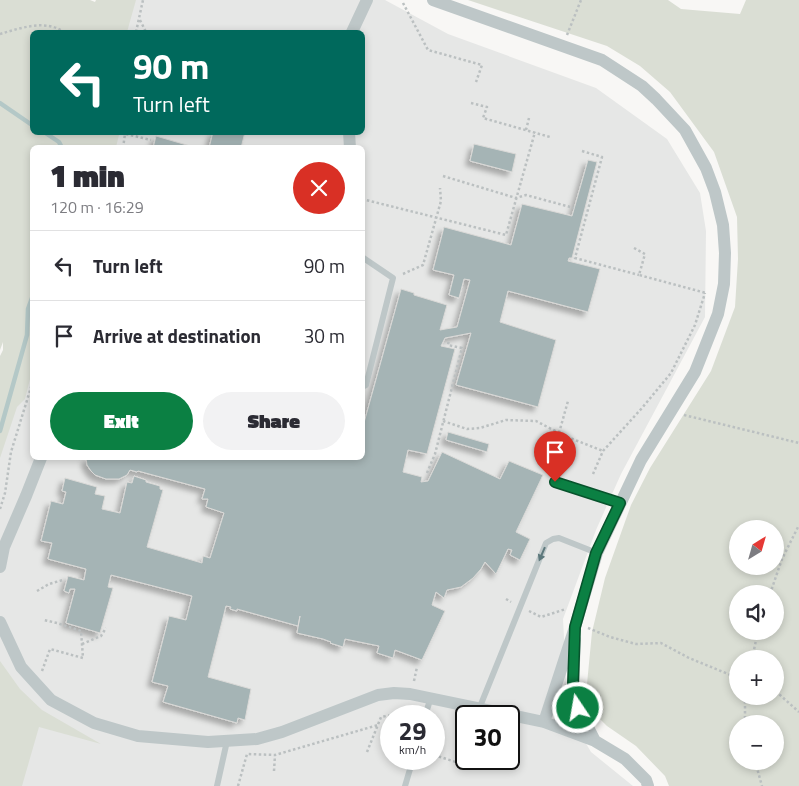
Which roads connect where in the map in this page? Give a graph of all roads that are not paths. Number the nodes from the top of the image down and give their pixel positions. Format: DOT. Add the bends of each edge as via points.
graph roads {
  1 [pos="366,0"];
  2 [pos="433,0"];
  3 [pos="353,30"];
  4 [pos="365,259"];
  5 [pos="365,386"];
  6 [pos="40,460"];
  7 [pos="555,482"];
  8 [pos="620,503"];
  9 [pos="596,553"];
  10 [pos="0,566"];
  11 [pos="0,622"];
  12 [pos="581,627"];
  13 [pos="431,697"];
  14 [pos="428,705"];
  15 [pos="462,705"];
  16 [pos="480,705"];
  17 [pos="520,717"];
  18 [pos="544,722"];
  19 [pos="227,740"];
  20 [pos="595,741"];
  21 [pos="410,770"];
  22 [pos="217,786"];
  23 [pos="405,786"];
  24 [pos="648,786"];
  1 -- 3 [label="street"];
  2 -- 8 [label="street" via="602,60 626,75 656,99 685,130 715,192 723,225 725,253 724,284 718,314 695,372 641,460"];
  4 -- 5 [label="lane" via="393,278"];
  6 -- 10 [label="street" via="4,548"];
  7 -- 8 [label="lane"];
  8 -- 9 [label="street"];
  9 -- 12 [label="street"];
  9 -- 16 [label="lane, one-way" via="559,538 546,544"];
  11 -- 19 [label="street" via="21,667 51,700 94,723 138,736 208,742"];
  12 -- 18 [label="street"];
  12 -- 20 [label="street" via="573,685 578,708"];
  13 -- 14 [label="lane"];
  13 -- 15 [label="street"];
  13 -- 19 [label="street" via="394,693 378,695 282,732 257,739"];
  17 -- 18 [label="street"];
  18 -- 20 [label="street"];
  19 -- 22 [label="lane"];
  20 -- 24 [label="street" via="625,759"];
  21 -- 23 [label="lane"];
}
